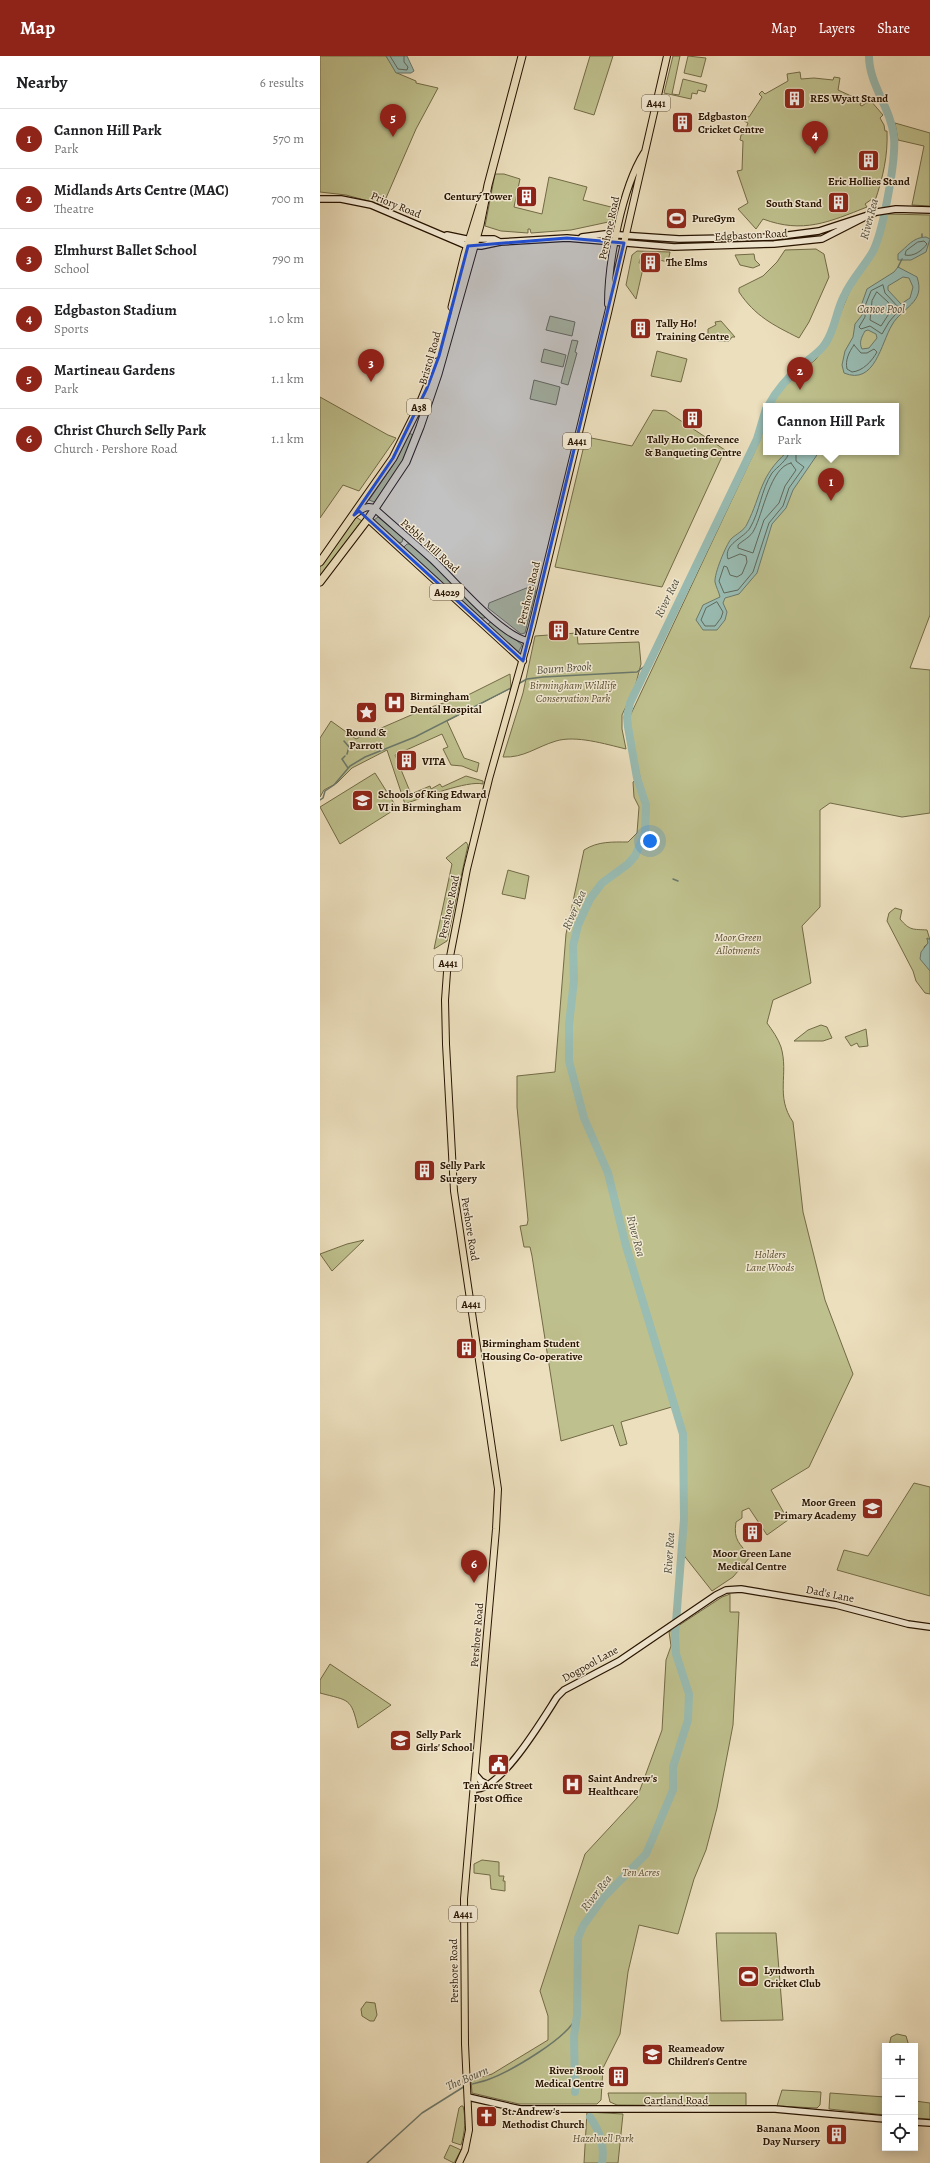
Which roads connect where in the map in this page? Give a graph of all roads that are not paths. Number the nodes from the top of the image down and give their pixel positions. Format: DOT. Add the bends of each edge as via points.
graph roads {
  1 [pos="522,56"];
  2 [pos="667,56"];
  3 [pos="645,150"];
  4 [pos="320,199"];
  5 [pos="930,210"];
  6 [pos="875,212"];
  7 [pos="819,231"];
  8 [pos="617,234"];
  9 [pos="625,236"];
  10 [pos="773,237"];
  11 [pos="571,238"];
  12 [pos="725,238"];
  13 [pos="822,238"];
  14 [pos="472,242"];
  15 [pos="616,242"];
  16 [pos="624,243"];
  17 [pos="774,244"];
  18 [pos="726,246"];
  19 [pos="608,314"];
  20 [pos="375,509"];
  21 [pos="354,515"];
  22 [pos="368,519"];
  23 [pos="408,539"];
  24 [pos="399,548"];
  25 [pos="320,562"];
  26 [pos="320,582"];
  27 [pos="491,616"];
  28 [pos="482,624"];
  29 [pos="528,641"];
  30 [pos="523,661"];
  31 [pos="726,1590"];
  32 [pos="930,1628"];
  33 [pos="475,1774"];
  34 [pos="488,1785"];
  35 [pos="474,1790"];
  36 [pos="468,2097"];
  37 [pos="882,2119"];
  38 [pos="918,2122"];
  39 [pos="930,2123"];
  40 [pos="459,2163"];
  1 -- 14 [label="highway, Bristol Road / A38"];
  2 -- 3 [label="main road, Pershore Road / A441"];
  3 -- 8 [label="main road, Pershore Road / A441" via="628,187"];
  3 -- 9 [label="main road, Pershore Road / A441"];
  4 -- 14 [label="street, Priory Road" via="341,199 371,205 439,234"];
  5 -- 6 [label="street, Edgbaston Road"];
  6 -- 7 [label="street, Edgbaston Road"];
  6 -- 13 [label="street, Edgbaston Road"];
  7 -- 10 [label="street, Edgbaston Road"];
  7 -- 13 [label="street"];
  8 -- 9 [label="street, Priory Road"];
  8 -- 11 [label="street, Priory Road"];
  8 -- 15 [label="main road, Pershore Road / A441"];
  9 -- 12 [label="street, Edgbaston Road"];
  9 -- 16 [label="main road, Pershore Road / A441"];
  10 -- 12 [label="street, Edgbaston Road"];
  10 -- 17 [label="street"];
  11 -- 14 [label="street, Priory Road"];
  11 -- 15 [label="street, Priory Road"];
  12 -- 18 [label="street"];
  13 -- 17 [label="street, Edgbaston Road"];
  14 -- 20 [label="highway, Bristol Road / A38" via="438,374 420,427 406,462"];
  14 -- 21 [label="highway, Bristol Road / A38" via="439,356 424,394 393,458"];
  15 -- 16 [label="street, Priory Road"];
  15 -- 19 [label="main road, Pershore Road / A441" via="609,278"];
  16 -- 18 [label="street, Edgbaston Road" via="674,247"];
  16 -- 19 [label="main road, Pershore Road / A441"];
  17 -- 18 [label="street, Edgbaston Road"];
  19 -- 29 [label="main road, Pershore Road / A441"];
  20 -- 21 [label="main road" via="365,507"];
  20 -- 22 [label="highway, Bristol Road / A38"];
  20 -- 23 [label="main road, Pebble Mill Road / A4029"];
  21 -- 25 [label="highway, Bristol Road / A38"];
  22 -- 24 [label="main road, Pebble Mill Road / A4029"];
  22 -- 26 [label="highway, Bristol Road / A38"];
  23 -- 24 [label="main road"];
  23 -- 27 [label="main road, Pebble Mill Road / A4029"];
  24 -- 28 [label="main road, Pebble Mill Road / A4029"];
  27 -- 28 [label="main road"];
  27 -- 29 [label="main road, Pebble Mill Road / A4029" via="517,638"];
  28 -- 30 [label="main road, Pebble Mill Road / A4029"];
  29 -- 30 [label="main road, Pershore Road / A441"];
  30 -- 33 [label="main road, Pershore Road / A441" via="489,779 466,874 451,942 445,1000 454,1191 498,1489"];
  31 -- 32 [label="street, Dad's Lane" via="741,1589 816,1601"];
  31 -- 34 [label="street, Dogpool Lane" via="680,1618 619,1661 564,1690 523,1748"];
  33 -- 34 [label="street"];
  33 -- 35 [label="main road, Pershore Road / A441"];
  34 -- 35 [label="street, Dogpool Lane"];
  35 -- 36 [label="main road, Pershore Road / A441" via="463,1912"];
  36 -- 37 [label="street, Cartland Road" via="520,2108 775,2110"];
  36 -- 40 [label="main road, Pershore Road / A441" via="469,2130"];
  38 -- 39 [label="street"];
}
